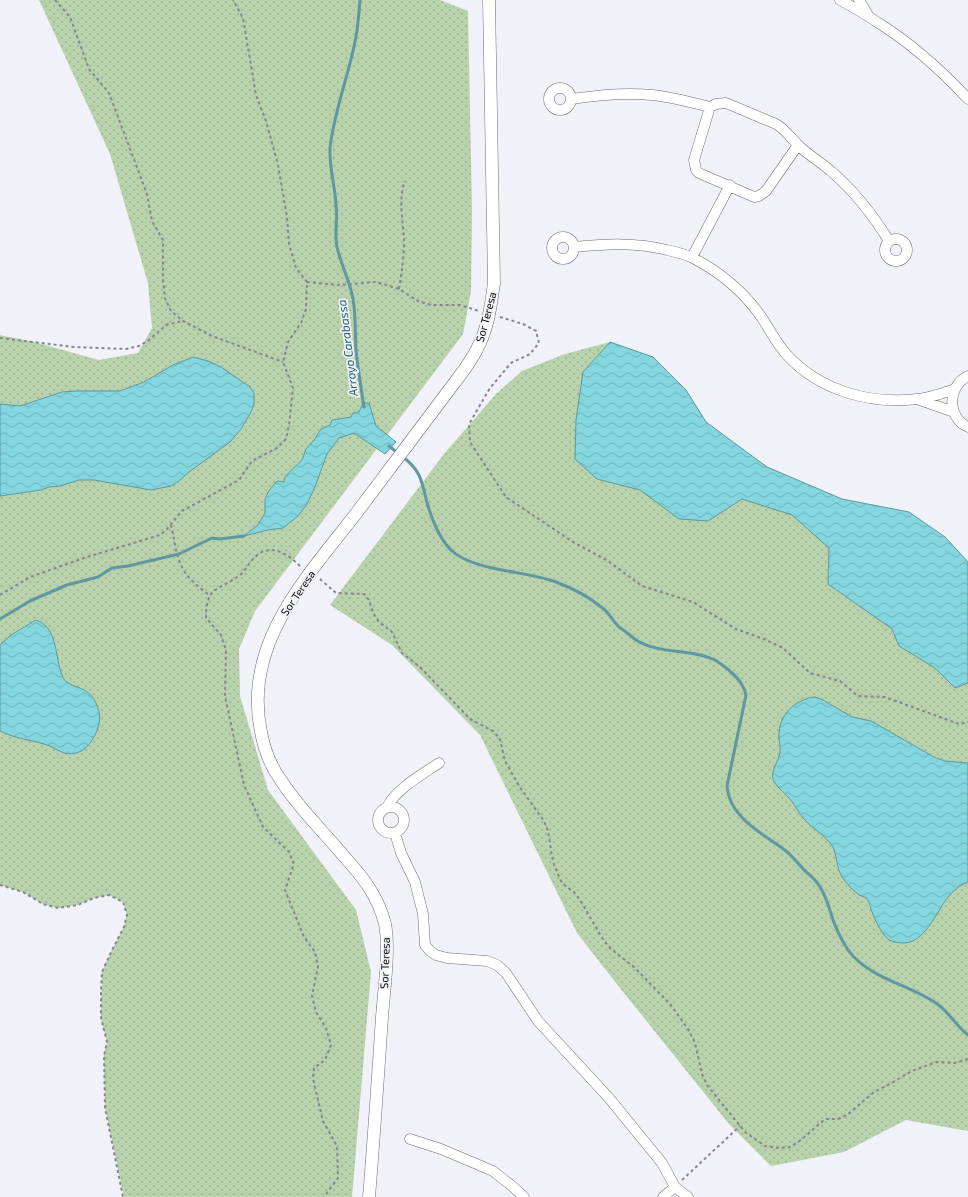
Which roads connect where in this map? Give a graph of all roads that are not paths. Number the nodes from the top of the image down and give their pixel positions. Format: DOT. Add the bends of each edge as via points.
graph roads {
  1 [pos="490,0"];
  2 [pos="840,0"];
  3 [pos="859,0"];
  4 [pos="869,17"];
  5 [pos="571,99"];
  6 [pos="968,99"];
  7 [pos="710,107"];
  8 [pos="798,145"];
  9 [pos="730,185"];
  10 [pos="890,241"];
  11 [pos="574,247"];
  12 [pos="692,257"];
  13 [pos="968,376"];
  14 [pos="955,389"];
  15 [pos="917,399"];
  16 [pos="954,412"];
  17 [pos="968,427"];
  18 [pos="439,763"];
  19 [pos="386,808"];
  20 [pos="395,833"];
  21 [pos="410,1139"];
  22 [pos="675,1186"];
  23 [pos="369,1197"];
  24 [pos="524,1197"];
  25 [pos="662,1197"];
  26 [pos="688,1197"];
  1 -- 23 [label="street, Sor Teresa" via="495,256 492,302 483,335 458,378 296,592 271,636 259,674 257,691 259,723 271,764 294,798 364,878 376,898 385,924 385,982"];
  2 -- 4 [label="street"];
  3 -- 4 [label="street"];
  4 -- 6 [label="street" via="911,46"];
  5 -- 7 [label="street" via="634,93 673,98"];
  7 -- 8 [label="street" via="726,103 776,124"];
  7 -- 9 [label="street" via="694,165 699,172"];
  8 -- 9 [label="street" via="763,194 754,197"];
  8 -- 10 [label="street" via="846,184 875,218"];
  9 -- 12 [label="street"];
  11 -- 12 [label="street" via="610,243 633,244 653,246"];
  12 -- 15 [label="street" via="738,289 787,354 815,377 834,388 858,396 886,400"];
  13 -- 14 [label="street"];
  14 -- 15 [label="street"];
  14 -- 16 [label="street" via="952,396"];
  15 -- 16 [label="street"];
  16 -- 17 [label="street" via="958,420"];
  18 -- 19 [label="street" via="401,790 390,800"];
  19 -- 20 [label="street" via="379,814 378,824 385,832"];
  19 -- 20 [label="street" via="396,808 403,816 402,826"];
  20 -- 22 [label="street" via="401,853 415,882 423,914 425,945 436,955 487,961 506,973 538,1021 609,1098 662,1163"];
  21 -- 24 [label="street" via="493,1171"];
  22 -- 25 [label="street"];
  22 -- 26 [label="street"];
}
